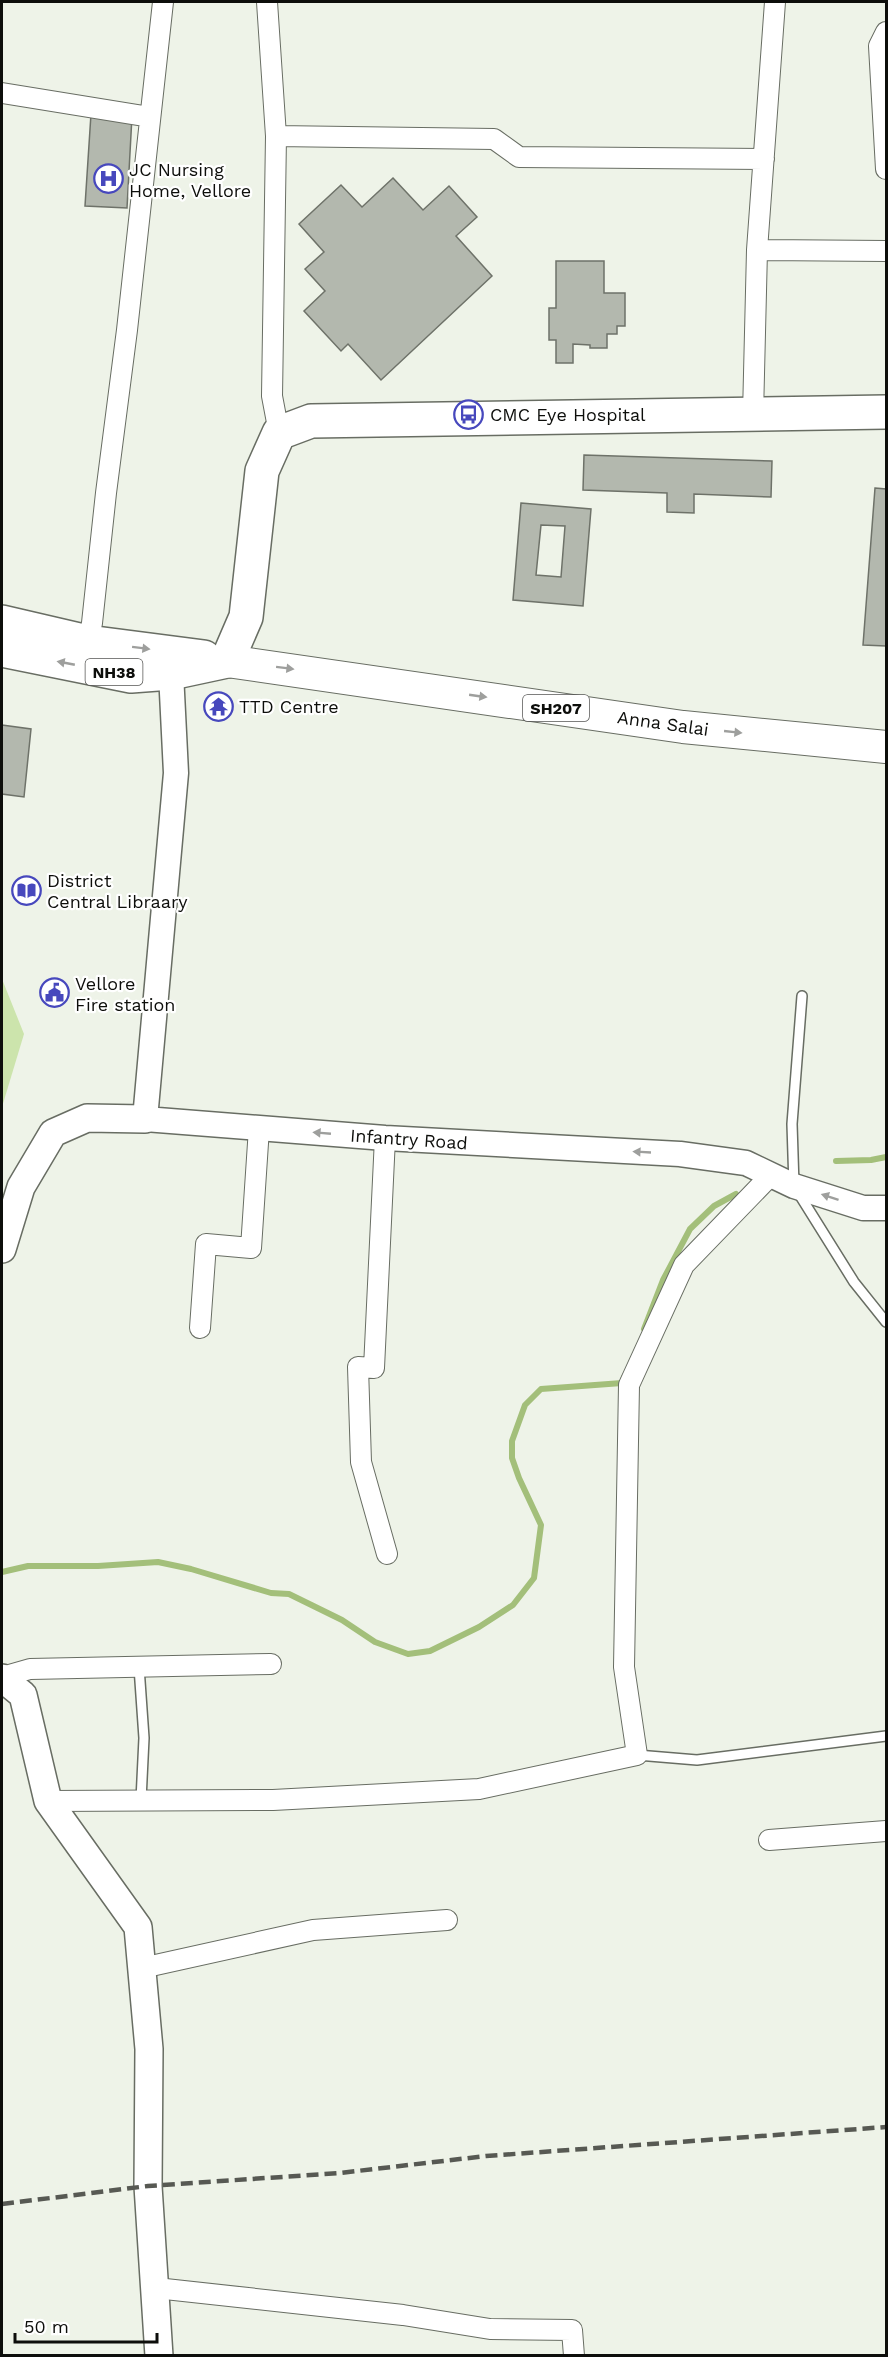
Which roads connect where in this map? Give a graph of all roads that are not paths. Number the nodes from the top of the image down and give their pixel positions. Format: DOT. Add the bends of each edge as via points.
graph roads {
  1 [pos="163,2"];
  2 [pos="267,2"];
  3 [pos="775,2"];
  4 [pos="884,41"];
  5 [pos="2,93"];
  6 [pos="150,117"];
  7 [pos="276,136"];
  8 [pos="764,159"];
  9 [pos="886,169"];
  10 [pos="757,250"];
  11 [pos="886,251"];
  12 [pos="886,412"];
  13 [pos="753,415"];
  14 [pos="279,433"];
  15 [pos="2,622"];
  16 [pos="88,642"];
  17 [pos="2,650"];
  18 [pos="226,661"];
  19 [pos="171,673"];
  20 [pos="886,747"];
  21 [pos="802,996"];
  22 [pos="145,1119"];
  23 [pos="259,1128"];
  24 [pos="385,1138"];
  25 [pos="771,1175"];
  26 [pos="794,1186"];
  27 [pos="886,1208"];
  28 [pos="2,1249"];
  29 [pos="886,1322"];
  30 [pos="200,1328"];
  31 [pos="387,1554"];
  32 [pos="271,1664"];
  33 [pos="139,1667"];
  34 [pos="2,1677"];
  35 [pos="886,1736"];
  36 [pos="637,1755"];
  37 [pos="141,1800"];
  38 [pos="48,1801"];
  39 [pos="886,1831"];
  40 [pos="769,1840"];
  41 [pos="447,1920"];
  42 [pos="142,1968"];
  43 [pos="156,2288"];
  44 [pos="159,2355"];
  45 [pos="574,2355"];
  1 -- 6 [label="street"];
  2 -- 7 [label="street"];
  3 -- 8 [label="street"];
  4 -- 9 [label="street"];
  5 -- 6 [label="street"];
  6 -- 16 [label="street"];
  7 -- 8 [label="street" via="494,138 519,157"];
  7 -- 14 [label="street" via="272,396"];
  8 -- 10 [label="street"];
  10 -- 11 [label="street"];
  10 -- 13 [label="street"];
  12 -- 13 [label="highway"];
  13 -- 14 [label="highway" via="312,420"];
  14 -- 18 [label="highway" via="262,471 246,617"];
  15 -- 16 [label="highway, Anna Salai / NH38"];
  16 -- 18 [label="highway, Anna Salai / NH38, one-way"];
  19 -- 17 [label="highway, Anna Salai / NH38, one-way" via="131,676"];
  18 -- 19 [label="highway, Anna Salai / NH38"];
  18 -- 20 [label="main road, Anna Salai / SH207, one-way" via="683,727"];
  19 -- 22 [label="street" via="176,773"];
  21 -- 26 [label="lane" via="792,1124"];
  22 -- 23 [label="street, Infantry Road"];
  22 -- 28 [label="main road, Infantry Road" via="87,1118 53,1133 21,1186"];
  24 -- 23 [label="street, Infantry Road, one-way"];
  23 -- 30 [label="street" via="250,1248 206,1244"];
  25 -- 24 [label="street, Infantry Road, one-way" via="746,1163 680,1154"];
  24 -- 31 [label="street" via="374,1368 358,1367 361,1462"];
  25 -- 26 [label="street, Infantry Road"];
  25 -- 36 [label="street" via="684,1265 629,1384 624,1667"];
  27 -- 26 [label="street, Infantry Road, one-way" via="863,1208"];
  26 -- 29 [label="lane" via="854,1282"];
  32 -- 33 [label="street"];
  33 -- 34 [label="street" via="30,1669"];
  33 -- 37 [label="lane" via="144,1738"];
  34 -- 38 [label="main road" via="23,1695"];
  35 -- 36 [label="lane" via="697,1760"];
  36 -- 37 [label="street" via="479,1789 273,1800"];
  37 -- 38 [label="street"];
  38 -- 42 [label="main road" via="138,1927"];
  39 -- 40 [label="street"];
  41 -- 42 [label="street" via="313,1930"];
  42 -- 43 [label="main road" via="149,2049 148,2186"];
  43 -- 44 [label="main road"];
  43 -- 45 [label="street" via="403,2315 490,2329 572,2330"];
}
